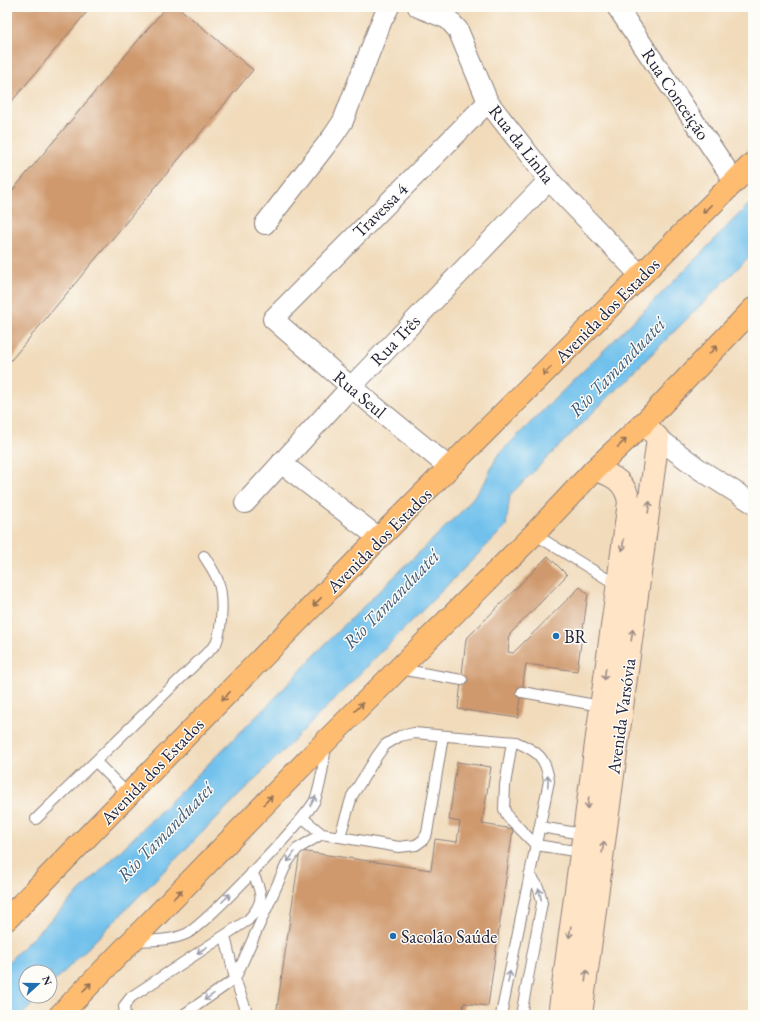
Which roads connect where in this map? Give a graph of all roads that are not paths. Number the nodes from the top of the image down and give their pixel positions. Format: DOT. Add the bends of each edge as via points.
graph roads {
  1 [pos="389,7"];
  2 [pos="418,7"];
  3 [pos="617,7"];
  4 [pos="488,102"];
  5 [pos="753,162"];
  6 [pos="548,180"];
  7 [pos="735,182"];
  8 [pos="265,224"];
  9 [pos="641,276"];
  10 [pos="753,309"];
  11 [pos="273,319"];
  12 [pos="351,387"];
  13 [pos="644,423"];
  14 [pos="658,438"];
  15 [pos="281,463"];
  16 [pos="450,468"];
  17 [pos="594,470"];
  18 [pos="245,503"];
  19 [pos="753,503"];
  20 [pos="534,534"];
  21 [pos="380,538"];
  22 [pos="204,556"];
  23 [pos="617,585"];
  24 [pos="397,668"];
  25 [pos="462,680"];
  26 [pos="522,692"];
  27 [pos="601,706"];
  28 [pos="443,736"];
  29 [pos="326,740"];
  30 [pos="512,742"];
  31 [pos="96,762"];
  32 [pos="129,795"];
  33 [pos="303,818"];
  34 [pos="36,820"];
  35 [pos="540,827"];
  36 [pos="322,834"];
  37 [pos="340,836"];
  38 [pos="582,843"];
  39 [pos="536,845"];
  40 [pos="252,872"];
  41 [pos="529,875"];
  42 [pos="7,919"];
  43 [pos="225,936"];
  44 [pos="133,941"];
  45 [pos="235,979"];
  46 [pos="60,1015"];
  47 [pos="125,1015"];
  48 [pos="183,1015"];
  49 [pos="248,1015"];
  50 [pos="501,1015"];
  51 [pos="521,1015"];
  52 [pos="559,1015"];
  53 [pos="581,1015"];
  1 -- 8 [label="street" via="343,121"];
  2 -- 4 [label="street, Rua da Linha" via="448,19 458,30"];
  3 -- 7 [label="street, Rua Conceição"];
  4 -- 6 [label="street, Rua da Linha"];
  4 -- 11 [label="street, Travessa 4"];
  5 -- 7 [label="highway, Avenida dos Estados"];
  6 -- 9 [label="street, Rua da Linha"];
  6 -- 12 [label="street, Rua Três"];
  7 -- 9 [label="highway, Avenida dos Estados, one-way"];
  9 -- 16 [label="highway, Avenida dos Estados, one-way"];
  13 -- 10 [label="highway, one-way"];
  11 -- 12 [label="street, Rua Seul"];
  12 -- 15 [label="street, Rua Três"];
  12 -- 16 [label="street, Rua Seul"];
  13 -- 14 [label="main road"];
  17 -- 13 [label="highway, one-way"];
  14 -- 19 [label="street" via="699,469"];
  53 -- 14 [label="main road, Avenida Varsóvia, one-way"];
  15 -- 18 [label="street, Rua Três"];
  15 -- 21 [label="street"];
  16 -- 21 [label="highway, Avenida dos Estados"];
  17 -- 20 [label="highway"];
  17 -- 23 [label="main road, Avenida Varsóvia, one-way" via="614,477 621,483 628,496"];
  20 -- 23 [label="lane"];
  20 -- 24 [label="highway"];
  21 -- 32 [label="highway, Avenida dos Estados, one-way"];
  22 -- 31 [label="lane" via="215,573 220,590 221,625 216,644"];
  23 -- 27 [label="main road, Avenida Varsóvia, one-way"];
  24 -- 25 [label="lane"];
  29 -- 24 [label="highway, one-way"];
  26 -- 27 [label="lane"];
  27 -- 38 [label="main road, Avenida Varsóvia, one-way"];
  28 -- 30 [label="lane"];
  28 -- 37 [label="lane" via="414,733 400,736 385,746 352,796"];
  28 -- 37 [label="lane" via="427,833 423,840 399,847"];
  33 -- 29 [label="lane, one-way" via="314,801 321,781"];
  44 -- 29 [label="highway, one-way"];
  35 -- 30 [label="lane, one-way" via="549,781 547,769 542,759 531,749"];
  30 -- 39 [label="lane" via="504,808 508,817"];
  31 -- 32 [label="lane"];
  31 -- 34 [label="lane"];
  32 -- 42 [label="highway, Avenida dos Estados"];
  33 -- 36 [label="lane"];
  33 -- 40 [label="lane"];
  35 -- 38 [label="lane"];
  35 -- 39 [label="lane"];
  36 -- 37 [label="lane"];
  36 -- 45 [label="lane, one-way" via="297,849 287,863"];
  38 -- 39 [label="lane"];
  38 -- 52 [label="main road, Avenida Varsóvia, one-way"];
  39 -- 41 [label="lane"];
  40 -- 43 [label="lane" via="262,898 257,910 248,920"];
  44 -- 40 [label="lane, one-way" via="176,938 193,930"];
  50 -- 41 [label="lane, one-way"];
  51 -- 41 [label="lane, one-way" via="542,903 536,881"];
  43 -- 45 [label="lane"];
  43 -- 47 [label="lane, one-way" via="131,997 124,1006"];
  46 -- 44 [label="highway, one-way"];
  45 -- 48 [label="lane, one-way"];
  45 -- 49 [label="lane"];
}
